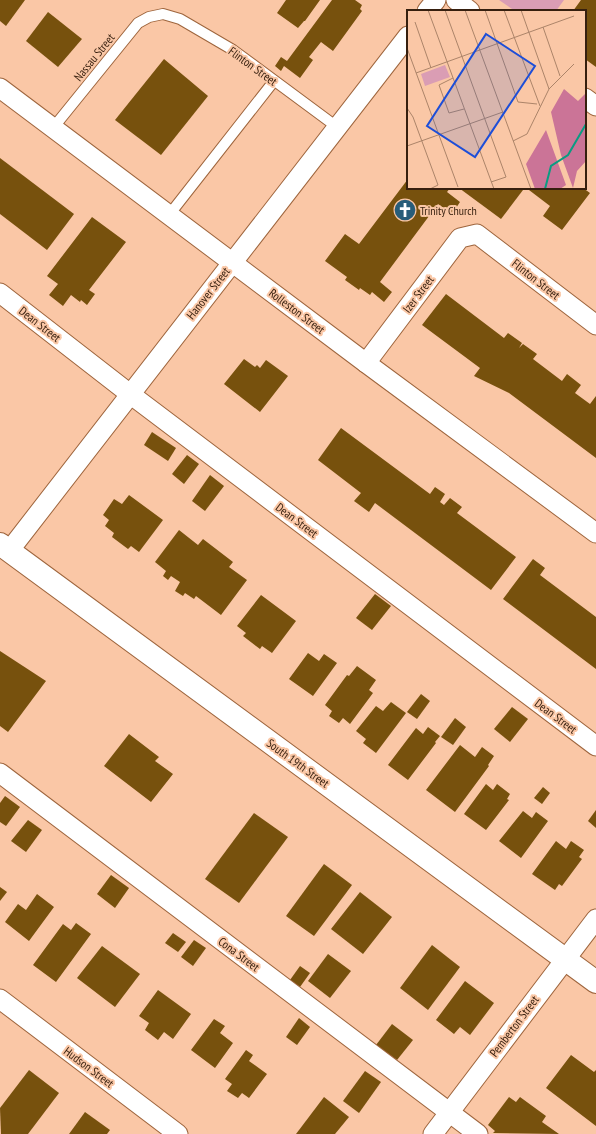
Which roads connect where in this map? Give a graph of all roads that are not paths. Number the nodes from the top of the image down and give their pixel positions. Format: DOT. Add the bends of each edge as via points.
graph roads {
  1 [pos="436,0"];
  2 [pos="456,0"];
  3 [pos="428,10"];
  4 [pos="469,10"];
  5 [pos="163,14"];
  6 [pos="407,37"];
  7 [pos="274,80"];
  8 [pos="0,88"];
  9 [pos="586,99"];
  10 [pos="596,106"];
  11 [pos="337,127"];
  12 [pos="53,128"];
  13 [pos="169,215"];
  14 [pos="477,234"];
  15 [pos="232,262"];
  16 [pos="0,293"];
  17 [pos="596,325"];
  18 [pos="366,363"];
  19 [pos="130,394"];
  20 [pos="596,532"];
  21 [pos="5,547"];
  22 [pos="596,746"];
  23 [pos="0,773"];
  24 [pos="596,919"];
  25 [pos="565,959"];
  26 [pos="596,982"];
  27 [pos="0,999"];
  28 [pos="449,1112"];
  29 [pos="178,1134"];
  30 [pos="433,1134"];
  31 [pos="478,1134"];
  1 -- 3 [label="street"];
  2 -- 4 [label="street"];
  5 -- 7 [label="lane, Flinton Street" via="180,19 233,50"];
  5 -- 12 [label="lane, Nassau Street" via="138,23"];
  6 -- 11 [label="street, Hanover Street"];
  7 -- 11 [label="lane, Flinton Street"];
  7 -- 13 [label="lane"];
  8 -- 12 [label="street, Rolleston Street"];
  9 -- 10 [label="street"];
  11 -- 15 [label="street, Hanover Street"];
  12 -- 13 [label="street, Rolleston Street"];
  13 -- 15 [label="street, Rolleston Street"];
  14 -- 17 [label="street, Flinton Street"];
  14 -- 18 [label="street, Izer Street" via="460,238"];
  15 -- 18 [label="street, Rolleston Street"];
  15 -- 19 [label="street, Hanover Street"];
  16 -- 19 [label="street, Dean Street"];
  18 -- 20 [label="street, Rolleston Street"];
  19 -- 21 [label="street, Hanover Street"];
  19 -- 22 [label="street, Dean Street"];
  21 -- 25 [label="street, South 19th Street"];
  23 -- 28 [label="street, Cona Street"];
  24 -- 25 [label="street, Pemberton Street"];
  25 -- 26 [label="street, South 19th Street"];
  25 -- 28 [label="street, Pemberton Street"];
  27 -- 29 [label="street, Hudson Street"];
  28 -- 30 [label="street, Pemberton Street"];
  28 -- 31 [label="street, Cona Street"];
}
